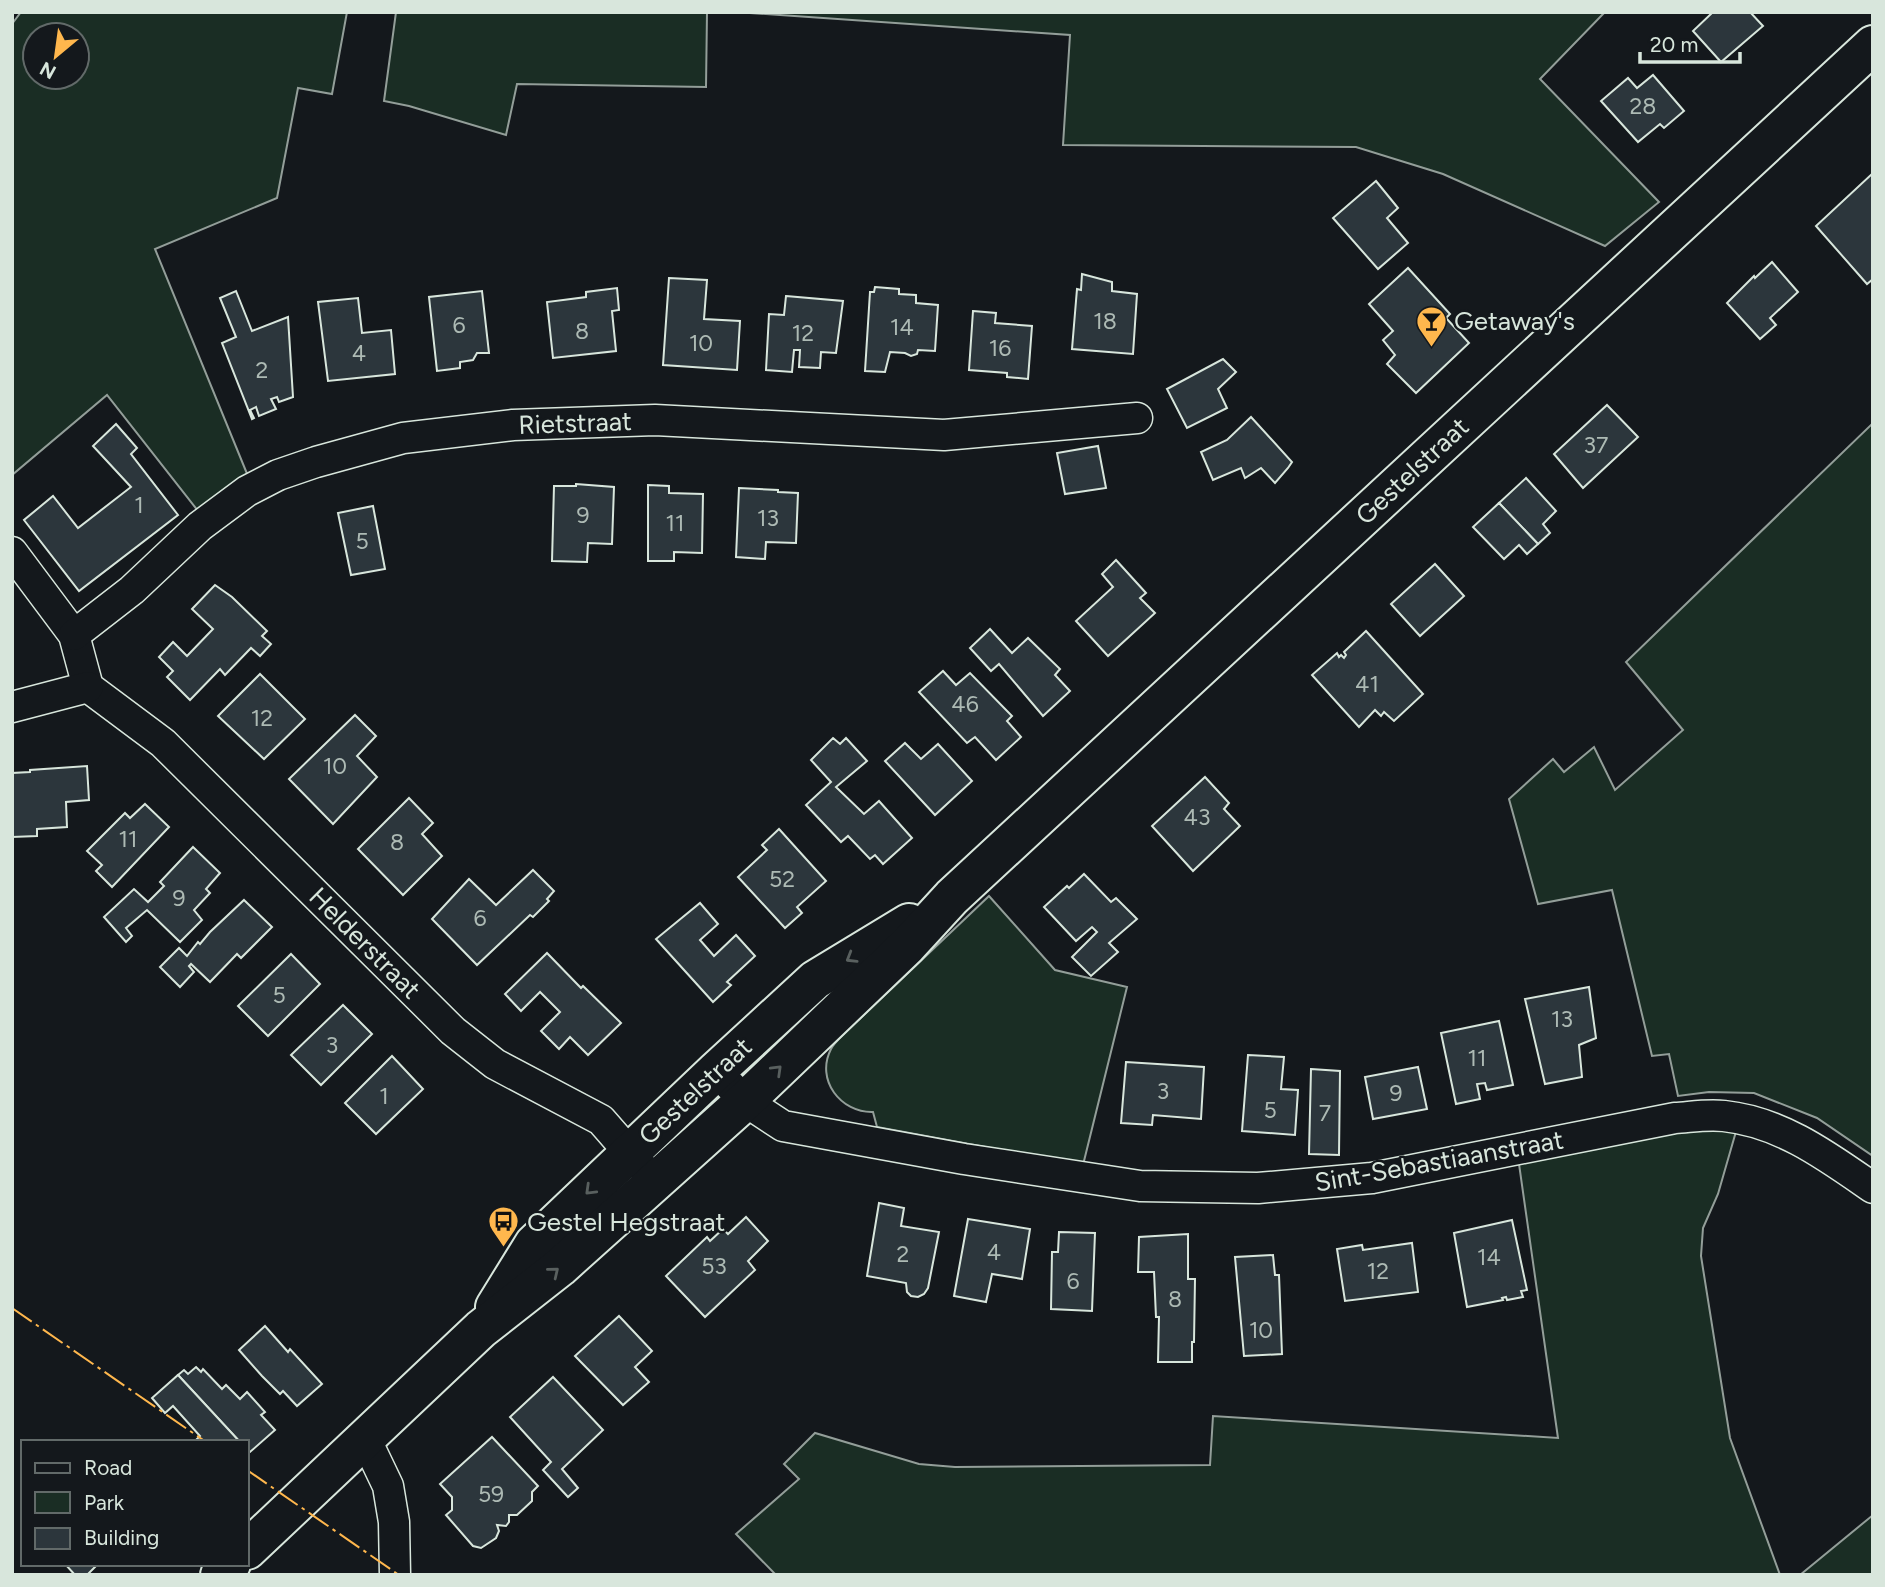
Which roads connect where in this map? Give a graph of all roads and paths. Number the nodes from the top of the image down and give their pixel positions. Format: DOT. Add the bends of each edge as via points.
graph roads {
  1 [pos="1873,45"];
  2 [pos="1137,418"];
  3 [pos="12,552"];
  4 [pos="74,635"];
  5 [pos="88,687"];
  6 [pos="12,707"];
  7 [pos="951,897"];
  8 [pos="716,1071"];
  9 [pos="745,1101"];
  10 [pos="629,1152"];
  11 [pos="654,1181"];
  12 [pos="1873,1188"];
  13 [pos="481,1329"];
  14 [pos="366,1440"];
  15 [pos="248,1549"];
  16 [pos="395,1575"];
  1 -- 7 [label="main road, Gestelstraat"];
  2 -- 4 [label="street, Rietstraat" via="944,435 655,419 513,425 403,438 316,462 247,491"];
  3 -- 4 [label="street"];
  4 -- 5 [label="street"];
  5 -- 6 [label="street"];
  5 -- 10 [label="street, Helderstraat" via="163,743 453,1031 495,1064 601,1120"];
  7 -- 8 [label="main road, Gestelstraat, one-way" via="815,980"];
  9 -- 7 [label="main road, Gestelstraat, one-way" via="907,946"];
  8 -- 9 [label="street, Sint-Sebastiaanstraat"];
  8 -- 10 [label="main road, Gestelstraat"];
  9 -- 11 [label="main road, Gestelstraat"];
  9 -- 12 [label="street, Sint-Sebastiaanstraat" via="783,1126 964,1159 1140,1186 1245,1188 1372,1178 1675,1118 1723,1116 1769,1125 1821,1151"];
  10 -- 11 [label="street, Helderstraat"];
  10 -- 13 [label="main road, Gestelstraat, one-way" via="534,1244"];
  13 -- 11 [label="main road, Gestelstraat, one-way" via="559,1268"];
  13 -- 14 [label="main road, Gestelstraat"];
  14 -- 15 [label="main road, Gestelstraat"];
  14 -- 16 [label="street" via="388,1486"];
}
